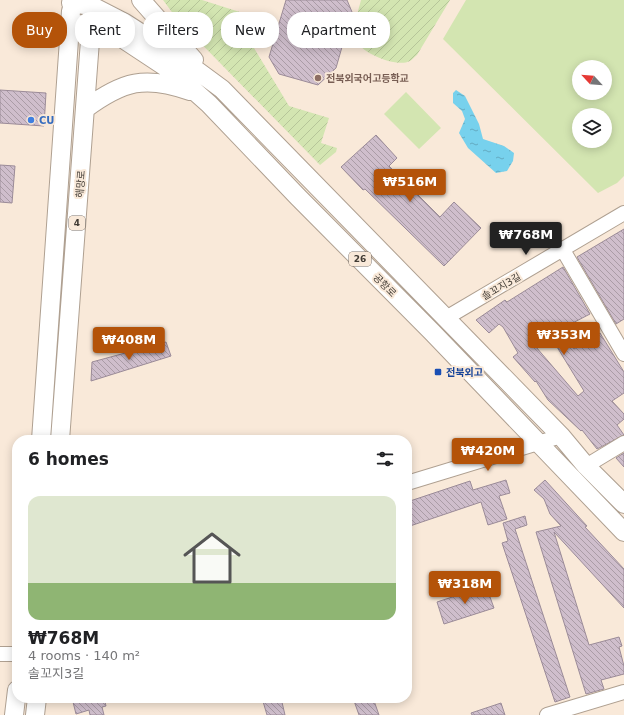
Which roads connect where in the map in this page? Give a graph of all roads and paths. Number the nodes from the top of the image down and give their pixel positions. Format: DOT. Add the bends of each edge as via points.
graph roads {
  1 [pos="141,0"];
  2 [pos="72,2"];
  3 [pos="92,3"];
  4 [pos="70,23"];
  5 [pos="75,24"];
  6 [pos="135,47"];
  7 [pos="90,48"];
  8 [pos="222,90"];
  9 [pos="196,93"];
  10 [pos="85,109"];
  11 [pos="621,215"];
  12 [pos="563,250"];
  13 [pos="446,318"];
  14 [pos="624,354"];
  15 [pos="41,435"];
  16 [pos="60,435"];
  17 [pos="561,436"];
  18 [pos="539,443"];
  19 [pos="624,443"];
  20 [pos="586,466"];
  21 [pos="412,481"];
  22 [pos="624,504"];
  23 [pos="624,532"];
  24 [pos="0,654"];
  25 [pos="12,654"];
  26 [pos="624,692"];
  27 [pos="15,703"];
  28 [pos="37,703"];
  29 [pos="14,715"];
  30 [pos="35,715"];
  31 [pos="547,715"];
  1 -- 8 [label="main road, 26"];
  2 -- 3 [label="main road, 공항로"];
  2 -- 4 [label="main road, 4"];
  3 -- 8 [label="main road, 공항로" via="184,61"];
  4 -- 5 [label="main road, 공항로 / 26"];
  4 -- 15 [label="main road, 4"];
  6 -- 9 [label="main road, 공항로 / 26" via="173,72"];
  7 -- 10 [label="main road, 해망로 / 4"];
  8 -- 13 [label="main road, 공항로 / 26"];
  9 -- 10 [label="main road" via="171,84 138,83 122,86"];
  9 -- 18 [label="main road, 공항로 / 26"];
  10 -- 16 [label="main road, 해망로 / 4"];
  11 -- 12 [label="street, 솔꼬지3길"];
  12 -- 13 [label="street, 솔꼬지3길"];
  12 -- 14 [label="street"];
  13 -- 17 [label="main road, 공항로 / 26"];
  17 -- 18 [label="street"];
  17 -- 20 [label="main road, 공항로 / 26"];
  18 -- 21 [label="street"];
  18 -- 23 [label="main road, 공항로 / 26"];
  19 -- 20 [label="street"];
  20 -- 22 [label="main road, 공항로 / 26"];
  24 -- 25 [label="street"];
  26 -- 31 [label="street"];
  27 -- 29 [label="main road"];
  28 -- 30 [label="main road"];
}
